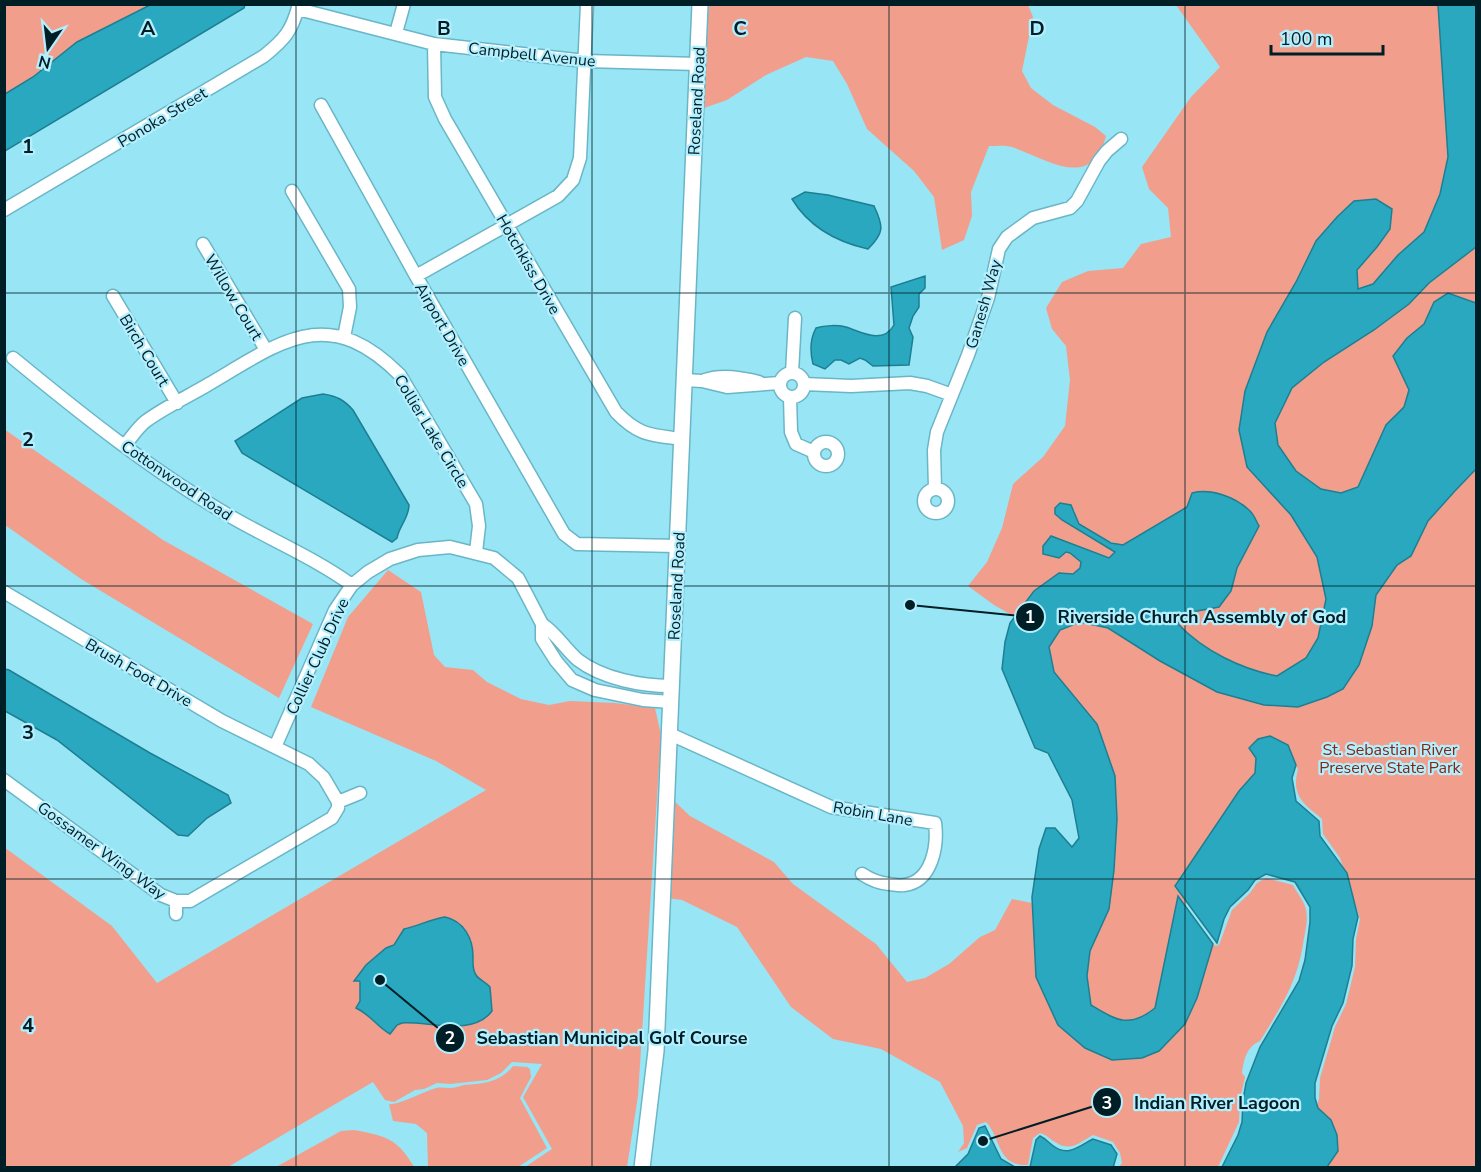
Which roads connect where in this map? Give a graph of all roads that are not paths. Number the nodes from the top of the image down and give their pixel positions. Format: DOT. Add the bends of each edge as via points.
graph roads {
  1 [pos="404,4"];
  2 [pos="587,4"];
  3 [pos="700,4"];
  4 [pos="298,7"];
  5 [pos="396,33"];
  6 [pos="434,44"];
  7 [pos="585,61"];
  8 [pos="698,64"];
  9 [pos="321,105"];
  10 [pos="1121,139"];
  11 [pos="292,191"];
  12 [pos="4,210"];
  13 [pos="507,226"];
  14 [pos="203,244"];
  15 [pos="416,276"];
  16 [pos="113,296"];
  17 [pos="795,318"];
  18 [pos="344,337"];
  19 [pos="266,350"];
  20 [pos="12,358"];
  21 [pos="792,373"];
  22 [pos="684,380"];
  23 [pos="779,383"];
  24 [pos="804,384"];
  25 [pos="952,395"];
  26 [pos="790,397"];
  27 [pos="177,403"];
  28 [pos="682,439"];
  29 [pos="125,446"];
  30 [pos="814,452"];
  31 [pos="935,489"];
  32 [pos="678,546"];
  33 [pos="476,552"];
  34 [pos="352,585"];
  35 [pos="4,592"];
  36 [pos="542,624"];
  37 [pos="629,682"];
  38 [pos="671,686"];
  39 [pos="626,697"];
  40 [pos="671,702"];
  41 [pos="670,734"];
  42 [pos="276,747"];
  43 [pos="4,780"];
  44 [pos="360,793"];
  45 [pos="338,802"];
  46 [pos="862,874"];
  47 [pos="642,1167"];
  1 -- 5 [label="street"];
  2 -- 7 [label="street"];
  3 -- 8 [label="main road, Roseland Road"];
  4 -- 5 [label="street, Campbell Avenue"];
  4 -- 12 [label="street, Ponoka Street" via="283,41 264,56"];
  5 -- 6 [label="street, Campbell Avenue"];
  6 -- 7 [label="street, Campbell Avenue"];
  6 -- 13 [label="street, Hotchkiss Drive" via="435,97"];
  7 -- 8 [label="street, Campbell Avenue"];
  7 -- 13 [label="street" via="580,158 573,180 558,196"];
  8 -- 22 [label="main road, Roseland Road"];
  9 -- 15 [label="street, Airport Drive"];
  10 -- 25 [label="street, Ganesh Way" via="1099,161 1070,208 1033,218 1007,237 999,249 988,298"];
  11 -- 18 [label="street" via="349,290"];
  13 -- 15 [label="street"];
  13 -- 28 [label="street, Hotchkiss Drive" via="616,412 629,426 648,435"];
  14 -- 19 [label="street, Willow Court"];
  15 -- 32 [label="street, Airport Drive" via="564,534 577,544"];
  16 -- 27 [label="street, Birch Court"];
  17 -- 21 [label="street"];
  18 -- 19 [label="street, Collier Lake Circle" via="301,336"];
  18 -- 33 [label="street, Collier Lake Circle" via="382,357 400,375 476,504"];
  19 -- 27 [label="street, Collier Lake Circle"];
  20 -- 29 [label="street, Cottonwood Road"];
  21 -- 23 [label="street" via="783,376"];
  21 -- 24 [label="street" via="801,377"];
  22 -- 23 [label="street"];
  22 -- 28 [label="main road, Roseland Road"];
  23 -- 26 [label="street" via="783,393"];
  24 -- 25 [label="street" via="910,382"];
  24 -- 26 [label="street" via="800,393"];
  25 -- 31 [label="street, Ganesh Way" via="937,432"];
  26 -- 30 [label="street" via="791,432 796,444"];
  27 -- 29 [label="street, Collier Lake Circle" via="145,422"];
  28 -- 32 [label="main road, Roseland Road"];
  29 -- 34 [label="street, Cottonwood Road" via="228,515 330,569"];
  32 -- 38 [label="main road, Roseland Road"];
  33 -- 34 [label="street, Collier Club Drive" via="450,547 418,550 390,559"];
  33 -- 36 [label="street, Collier Club Drive" via="494,558 518,578"];
  34 -- 42 [label="street, Collier Club Drive" via="335,610"];
  35 -- 42 [label="street, Brush Foot Drive" via="222,721"];
  36 -- 37 [label="street, Collier Club Drive" via="579,661"];
  36 -- 39 [label="street, Collier Club Drive" via="542,639 572,680"];
  37 -- 38 [label="street, Collier Club Drive"];
  37 -- 39 [label="street"];
  38 -- 40 [label="main road, Roseland Road"];
  39 -- 40 [label="street, Collier Club Drive"];
  40 -- 41 [label="main road, Roseland Road"];
  41 -- 46 [label="street, Robin Lane" via="831,807 935,823 937,836 930,866 919,878 904,885 872,881"];
  41 -- 47 [label="main road, Roseland Road" via="656,1051"];
  42 -- 45 [label="street" via="309,764 324,778"];
  43 -- 45 [label="street, Gossamer Wing Way" via="176,908 332,818"];
  44 -- 45 [label="street"];
}
